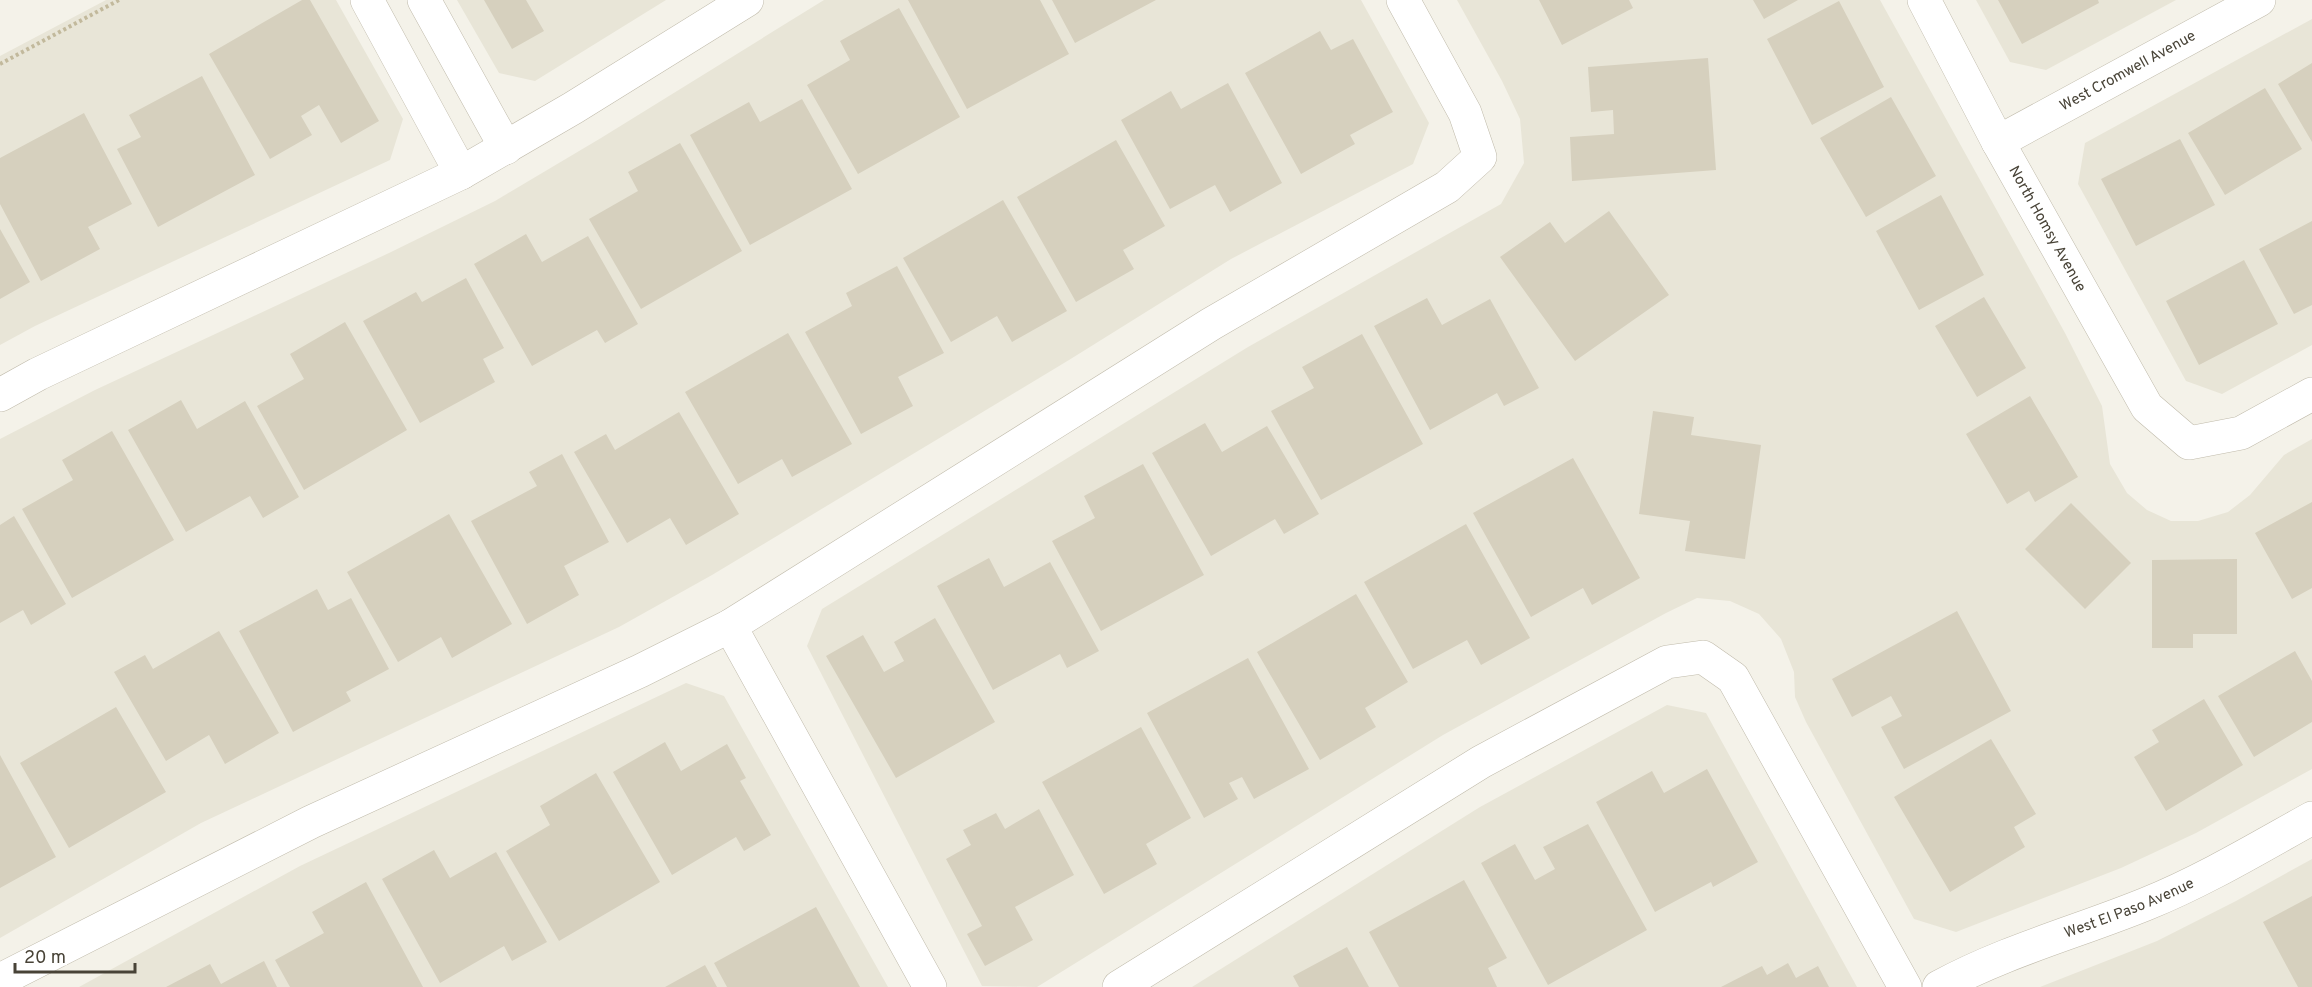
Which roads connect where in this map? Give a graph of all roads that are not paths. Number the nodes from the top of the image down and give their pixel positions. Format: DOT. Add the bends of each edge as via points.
graph roads {
  1 [pos="367,0"];
  2 [pos="424,0"];
  3 [pos="747,0"];
  4 [pos="1403,0"];
  5 [pos="1924,0"];
  6 [pos="2259,0"];
  7 [pos="1998,142"];
  8 [pos="506,148"];
  9 [pos="461,173"];
  10 [pos="2312,394"];
  11 [pos="0,395"];
  12 [pos="730,626"];
  13 [pos="2312,819"];
  14 [pos="0,980"];
  15 [pos="930,987"];
  16 [pos="1119,987"];
  17 [pos="1905,987"];
  18 [pos="1939,987"];
  1 -- 9 [label="street"];
  2 -- 8 [label="street"];
  3 -- 8 [label="street"];
  4 -- 12 [label="street" via="1465,113 1480,157 1447,187 1210,324"];
  5 -- 7 [label="street, North Homsy Avenue"];
  6 -- 7 [label="street, West Cromwell Avenue"];
  7 -- 10 [label="street, North Homsy Avenue" via="2147,406 2189,443 2241,434"];
  8 -- 9 [label="street"];
  9 -- 11 [label="street"];
  12 -- 14 [label="street" via="311,822"];
  12 -- 15 [label="street"];
  13 -- 18 [label="street, West El Paso Avenue" via="2147,904 2020,949"];
  16 -- 17 [label="street" via="1481,762 1667,662 1703,657 1733,678"];
}
